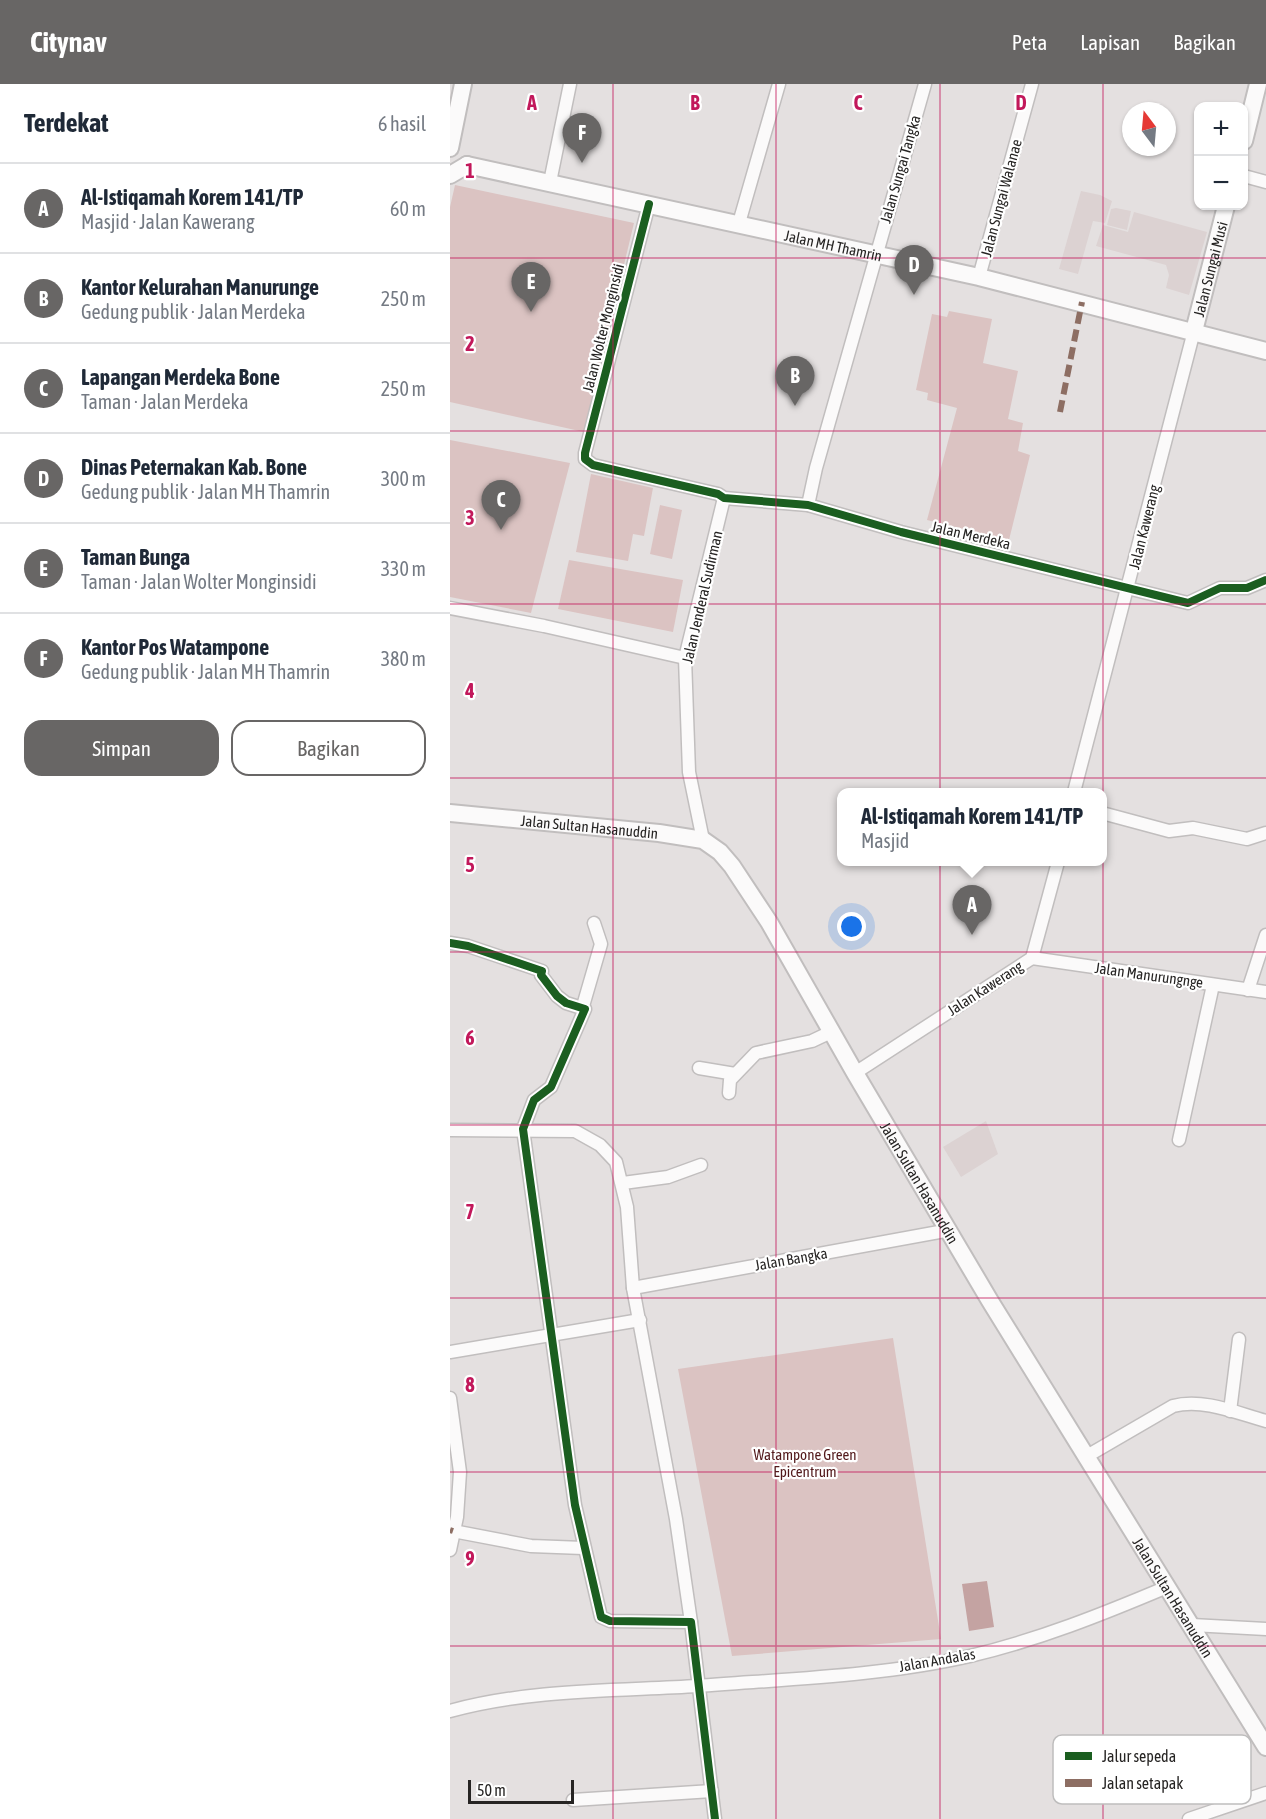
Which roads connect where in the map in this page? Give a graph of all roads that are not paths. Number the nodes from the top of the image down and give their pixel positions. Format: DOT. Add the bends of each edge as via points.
graph roads {
  1 [pos="463,84"];
  2 [pos="570,84"];
  3 [pos="779,84"];
  4 [pos="925,84"];
  5 [pos="1032,84"];
  6 [pos="1258,84"];
  7 [pos="1248,125"];
  8 [pos="451,141"];
  9 [pos="467,165"];
  10 [pos="450,175"];
  11 [pos="1248,177"];
  12 [pos="550,182"];
  13 [pos="1266,182"];
  14 [pos="649,204"];
  15 [pos="1225,210"];
  16 [pos="739,224"];
  17 [pos="876,254"];
  18 [pos="979,276"];
  19 [pos="1194,331"];
  20 [pos="1266,351"];
  21 [pos="724,498"];
  22 [pos="808,505"];
  23 [pos="1266,580"];
  24 [pos="1129,586"];
  25 [pos="450,608"];
  26 [pos="685,658"];
  27 [pos="1075,788"];
  28 [pos="450,813"];
  29 [pos="1107,814"];
  30 [pos="1266,833"];
  31 [pos="703,840"];
  32 [pos="1057,866"];
  33 [pos="594,923"];
  34 [pos="1266,935"];
  35 [pos="450,943"];
  36 [pos="1032,958"];
  37 [pos="1213,985"];
  38 [pos="1248,990"];
  39 [pos="1266,992"];
  40 [pos="583,1006"];
  41 [pos="831,1032"];
  42 [pos="699,1068"];
  43 [pos="855,1073"];
  44 [pos="735,1074"];
  45 [pos="729,1093"];
  46 [pos="523,1129"];
  47 [pos="450,1130"];
  48 [pos="1179,1140"];
  49 [pos="701,1165"];
  50 [pos="623,1183"];
  51 [pos="950,1230"];
  52 [pos="633,1288"];
  53 [pos="640,1320"];
  54 [pos="553,1336"];
  55 [pos="1239,1339"];
  56 [pos="450,1352"];
  57 [pos="450,1398"];
  58 [pos="1230,1412"];
  59 [pos="1266,1421"];
  60 [pos="1087,1456"];
  61 [pos="453,1532"];
  62 [pos="583,1548"];
  63 [pos="450,1550"];
  64 [pos="1167,1587"];
  65 [pos="691,1622"];
  66 [pos="1192,1625"];
  67 [pos="1266,1629"];
  68 [pos="697,1686"];
  69 [pos="450,1711"];
  70 [pos="1266,1747"];
  71 [pos="712,1791"];
  72 [pos="1266,1793"];
  73 [pos="1251,1798"];
  74 [pos="573,1800"];
  75 [pos="1233,1804"];
  76 [pos="715,1819"];
  77 [pos="1189,1819"];
  1 -- 8 [label="main road"];
  2 -- 12 [label="street"];
  3 -- 16 [label="street"];
  4 -- 17 [label="street, Jalan Sungai Tangka"];
  5 -- 18 [label="street, Jalan Sungai Walanae"];
  6 -- 7 [label="main road"];
  8 -- 9 [label="main road"];
  9 -- 10 [label="main road"];
  9 -- 12 [label="main road, Jalan MH Thamrin"];
  11 -- 13 [label="street"];
  12 -- 14 [label="main road, Jalan MH Thamrin"];
  14 -- 16 [label="main road, Jalan MH Thamrin"];
  14 -- 21 [label="street, Jalan Wolter Monginsidi" via="585,459 593,465"];
  15 -- 19 [label="main road, Jalan Sungai Musi"];
  16 -- 17 [label="main road, Jalan MH Thamrin"];
  17 -- 18 [label="main road, Jalan MH Thamrin"];
  17 -- 22 [label="street, Jalan Sungai Tangka"];
  18 -- 19 [label="main road, Jalan MH Thamrin"];
  19 -- 20 [label="main road, Jalan MH Thamrin"];
  19 -- 24 [label="street, Jalan Kawerang"];
  21 -- 22 [label="street, Jalan Merdeka"];
  21 -- 26 [label="street, Jalan Jenderal Sudirman"];
  22 -- 24 [label="street, Jalan Merdeka" via="901,532"];
  23 -- 24 [label="street, Jalan Merdeka" via="1247,588 1220,588 1188,603"];
  24 -- 27 [label="street, Jalan Kawerang"];
  25 -- 26 [label="street"];
  26 -- 31 [label="street, Jalan Jenderal Sudirman" via="689,772"];
  28 -- 31 [label="main road, Jalan Sultan Hasanuddin"];
  29 -- 30 [label="street" via="1169,831 1193,828 1247,840"];
  31 -- 41 [label="main road, Jalan Sultan Hasanuddin" via="720,852 749,889"];
  32 -- 36 [label="street, Jalan Kawerang"];
  33 -- 40 [label="street" via="601,944"];
  34 -- 38 [label="street"];
  35 -- 40 [label="street" via="542,971 557,996 566,1003"];
  36 -- 37 [label="street, Jalan Manurungnge"];
  36 -- 43 [label="street, Jalan Kawerang"];
  37 -- 38 [label="street, Jalan Manurungnge"];
  37 -- 48 [label="street"];
  38 -- 39 [label="street, Jalan Manurungnge"];
  40 -- 46 [label="street" via="551,1087 534,1100"];
  41 -- 43 [label="main road, Jalan Sultan Hasanuddin"];
  41 -- 44 [label="street" via="812,1041 756,1053"];
  42 -- 44 [label="street"];
  43 -- 51 [label="main road, Jalan Sultan Hasanuddin"];
  44 -- 45 [label="street"];
  46 -- 47 [label="street"];
  46 -- 50 [label="street" via="574,1131 591,1140 616,1162"];
  46 -- 54 [label="street"];
  49 -- 50 [label="street" via="668,1177"];
  50 -- 52 [label="street"];
  51 -- 52 [label="street, Jalan Bangka"];
  51 -- 60 [label="main road, Jalan Sultan Hasanuddin"];
  52 -- 53 [label="street"];
  53 -- 54 [label="street"];
  53 -- 65 [label="street"];
  54 -- 56 [label="street"];
  54 -- 62 [label="street"];
  55 -- 58 [label="street"];
  57 -- 61 [label="street" via="460,1472"];
  58 -- 59 [label="street"];
  58 -- 60 [label="street" via="1191,1402 1173,1406"];
  60 -- 64 [label="main road, Jalan Sultan Hasanuddin"];
  61 -- 62 [label="street" via="531,1546"];
  61 -- 63 [label="street"];
  62 -- 65 [label="street" via="600,1617 610,1621"];
  64 -- 66 [label="main road, Jalan Sultan Hasanuddin"];
  64 -- 68 [label="street, Jalan Andalas" via="1090,1619 960,1658 915,1666"];
  65 -- 68 [label="street"];
  66 -- 67 [label="street"];
  66 -- 70 [label="main road, Jalan Sultan Hasanuddin"];
  68 -- 69 [label="street, Jalan Andalas" via="510,1699"];
  68 -- 71 [label="street"];
  71 -- 74 [label="street"];
  71 -- 76 [label="street"];
  72 -- 73 [label="street"];
  75 -- 77 [label="street"];
}
